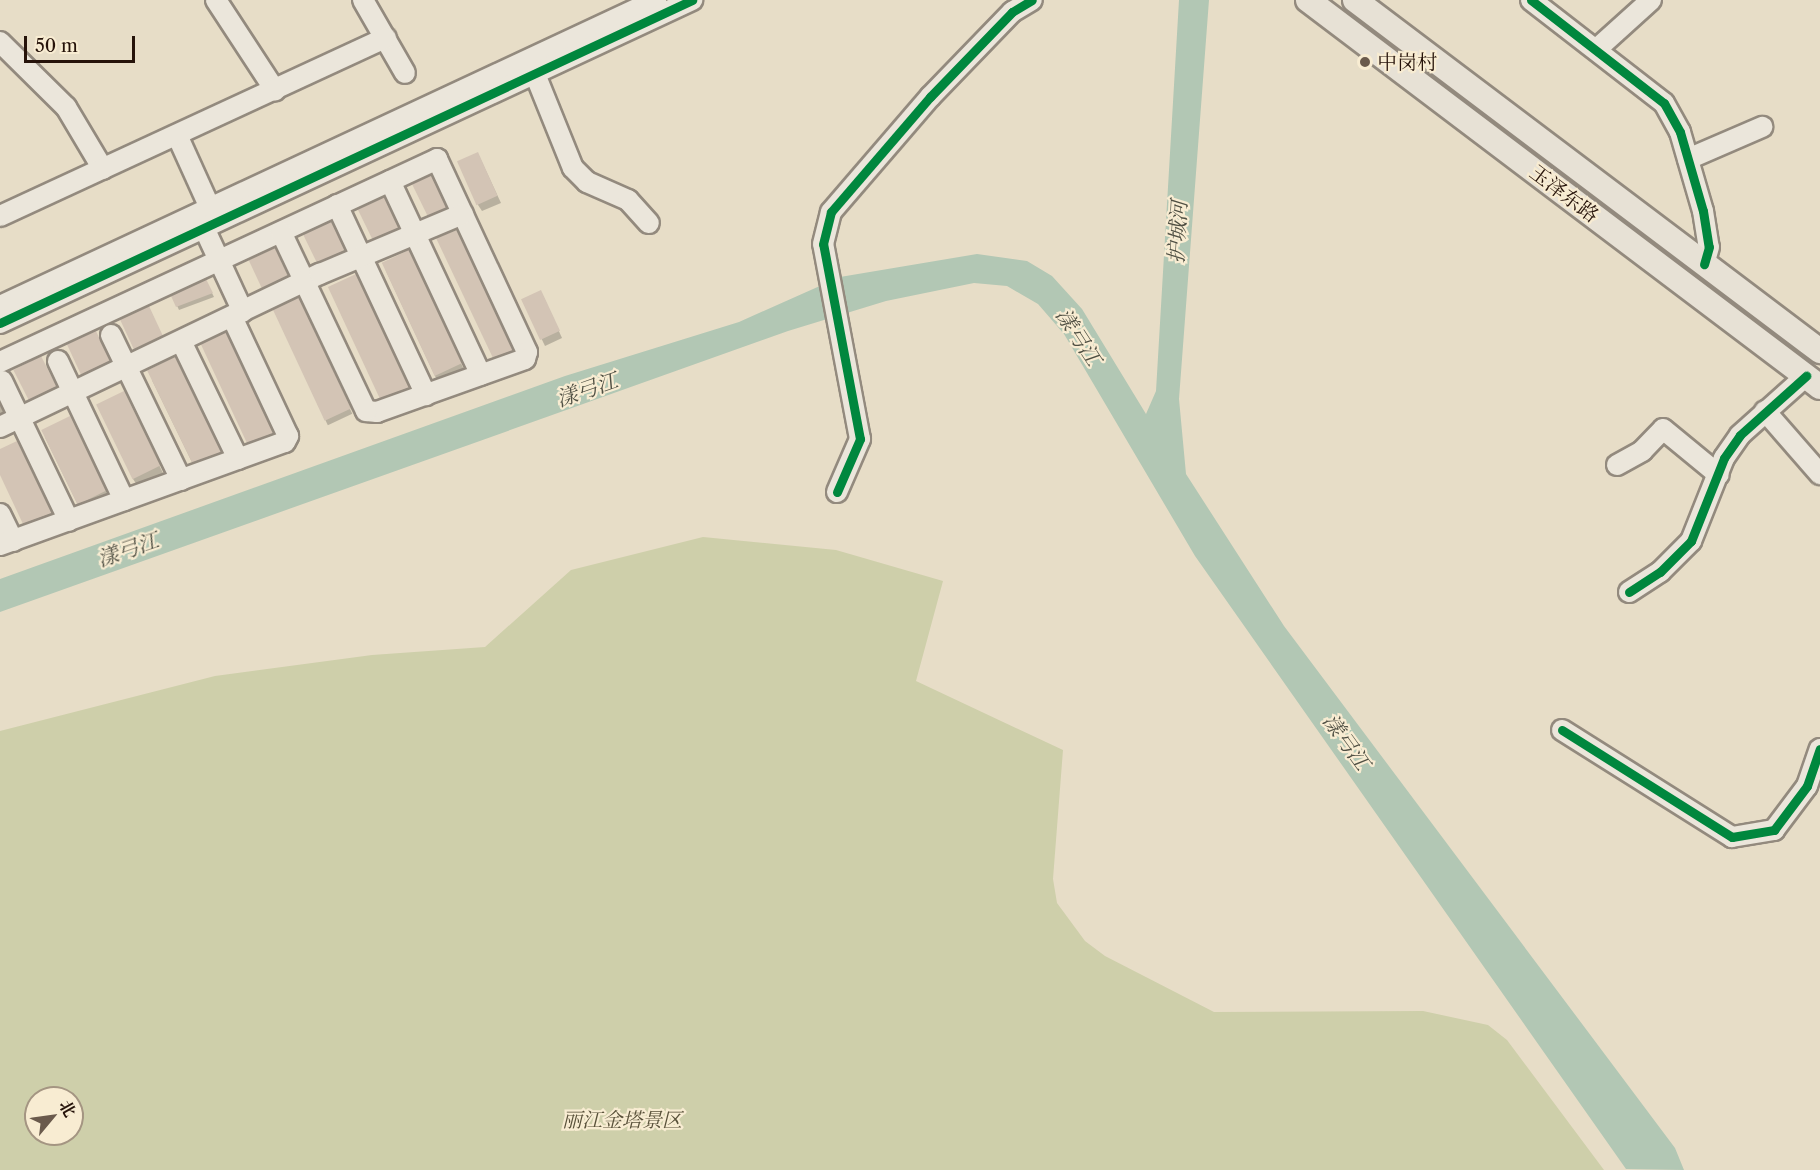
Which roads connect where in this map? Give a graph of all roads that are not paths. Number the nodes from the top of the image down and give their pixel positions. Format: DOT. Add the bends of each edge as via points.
graph roads {
  1 [pos="216,0"];
  2 [pos="363,0"];
  3 [pos="692,0"];
  4 [pos="1308,0"];
  5 [pos="1355,0"];
  6 [pos="1531,0"];
  7 [pos="1651,0"];
  8 [pos="650,1"];
  9 [pos="1015,3"];
  10 [pos="386,38"];
  11 [pos="0,42"];
  12 [pos="1599,47"];
  13 [pos="405,73"];
  14 [pos="535,74"];
  15 [pos="275,90"];
  16 [pos="1762,127"];
  17 [pos="177,135"];
  18 [pos="1688,159"];
  19 [pos="103,169"];
  20 [pos="390,181"];
  21 [pos="337,206"];
  22 [pos="211,210"];
  23 [pos="463,214"];
  24 [pos="0,216"];
  25 [pos="648,223"];
  26 [pos="205,230"];
  27 [pos="281,232"];
  28 [pos="415,234"];
  29 [pos="361,256"];
  30 [pos="219,260"];
  31 [pos="1704,264"];
  32 [pos="304,282"];
  33 [pos="0,306"];
  34 [pos="237,314"];
  35 [pos="0,323"];
  36 [pos="111,336"];
  37 [pos="182,341"];
  38 [pos="1820,351"];
  39 [pos="58,361"];
  40 [pos="127,368"];
  41 [pos="1,371"];
  42 [pos="481,375"];
  43 [pos="1813,382"];
  44 [pos="73,393"];
  45 [pos="426,395"];
  46 [pos="1764,411"];
  47 [pos="20,418"];
  48 [pos="0,427"];
  49 [pos="238,459"];
  50 [pos="1617,465"];
  51 [pos="1719,474"];
  52 [pos="1820,474"];
  53 [pos="181,480"];
  54 [pos="837,492"];
  55 [pos="124,500"];
  56 [pos="0,514"];
  57 [pos="69,520"];
  58 [pos="6,543"];
  59 [pos="1629,592"];
  60 [pos="1562,729"];
  61 [pos="1820,749"];
  1 -- 15 [label="street"];
  2 -- 10 [label="street"];
  3 -- 14 [label="street"];
  4 -- 43 [label="main road, 玉泽东路"];
  5 -- 31 [label="main road, 玉泽东路"];
  6 -- 12 [label="street"];
  7 -- 12 [label="street"];
  8 -- 22 [label="street"];
  9 -- 54 [label="street" via="838,200 823,244 842,324 860,439"];
  10 -- 13 [label="street"];
  10 -- 15 [label="street"];
  11 -- 19 [label="street" via="66,107"];
  12 -- 18 [label="street" via="1664,104"];
  14 -- 25 [label="street" via="573,168 587,182 628,200"];
  14 -- 26 [label="street"];
  15 -- 17 [label="street"];
  16 -- 18 [label="street"];
  17 -- 19 [label="street"];
  17 -- 22 [label="street"];
  18 -- 31 [label="street" via="1708,238"];
  19 -- 24 [label="street"];
  20 -- 21 [label="street"];
  20 -- 23 [label="street" via="437,159"];
  20 -- 28 [label="street"];
  21 -- 27 [label="street"];
  21 -- 29 [label="street"];
  22 -- 33 [label="street"];
  23 -- 28 [label="street"];
  23 -- 42 [label="street" via="527,352 525,359"];
  26 -- 30 [label="street"];
  26 -- 35 [label="street"];
  27 -- 30 [label="street"];
  27 -- 32 [label="street"];
  28 -- 29 [label="street"];
  28 -- 42 [label="street"];
  29 -- 32 [label="street"];
  29 -- 45 [label="street"];
  30 -- 34 [label="street"];
  30 -- 41 [label="street"];
  31 -- 38 [label="main road, 玉泽东路"];
  32 -- 34 [label="street"];
  32 -- 45 [label="street" via="366,411"];
  34 -- 37 [label="street"];
  34 -- 49 [label="street" via="288,436 285,442"];
  36 -- 40 [label="street"];
  37 -- 40 [label="street"];
  37 -- 49 [label="street"];
  39 -- 44 [label="street"];
  40 -- 44 [label="street"];
  40 -- 53 [label="street"];
  41 -- 47 [label="street"];
  42 -- 45 [label="street"];
  43 -- 46 [label="street"];
  44 -- 47 [label="street"];
  44 -- 55 [label="street"];
  46 -- 51 [label="street" via="1740,435"];
  46 -- 52 [label="street"];
  47 -- 48 [label="street"];
  47 -- 57 [label="street"];
  49 -- 53 [label="street"];
  50 -- 51 [label="street" via="1642,451 1663,429"];
  51 -- 59 [label="street" via="1691,541 1660,572"];
  53 -- 55 [label="street"];
  55 -- 57 [label="street"];
  56 -- 58 [label="street"];
  57 -- 58 [label="street"];
  60 -- 61 [label="street" via="1732,837 1774,830 1807,786"];
}
